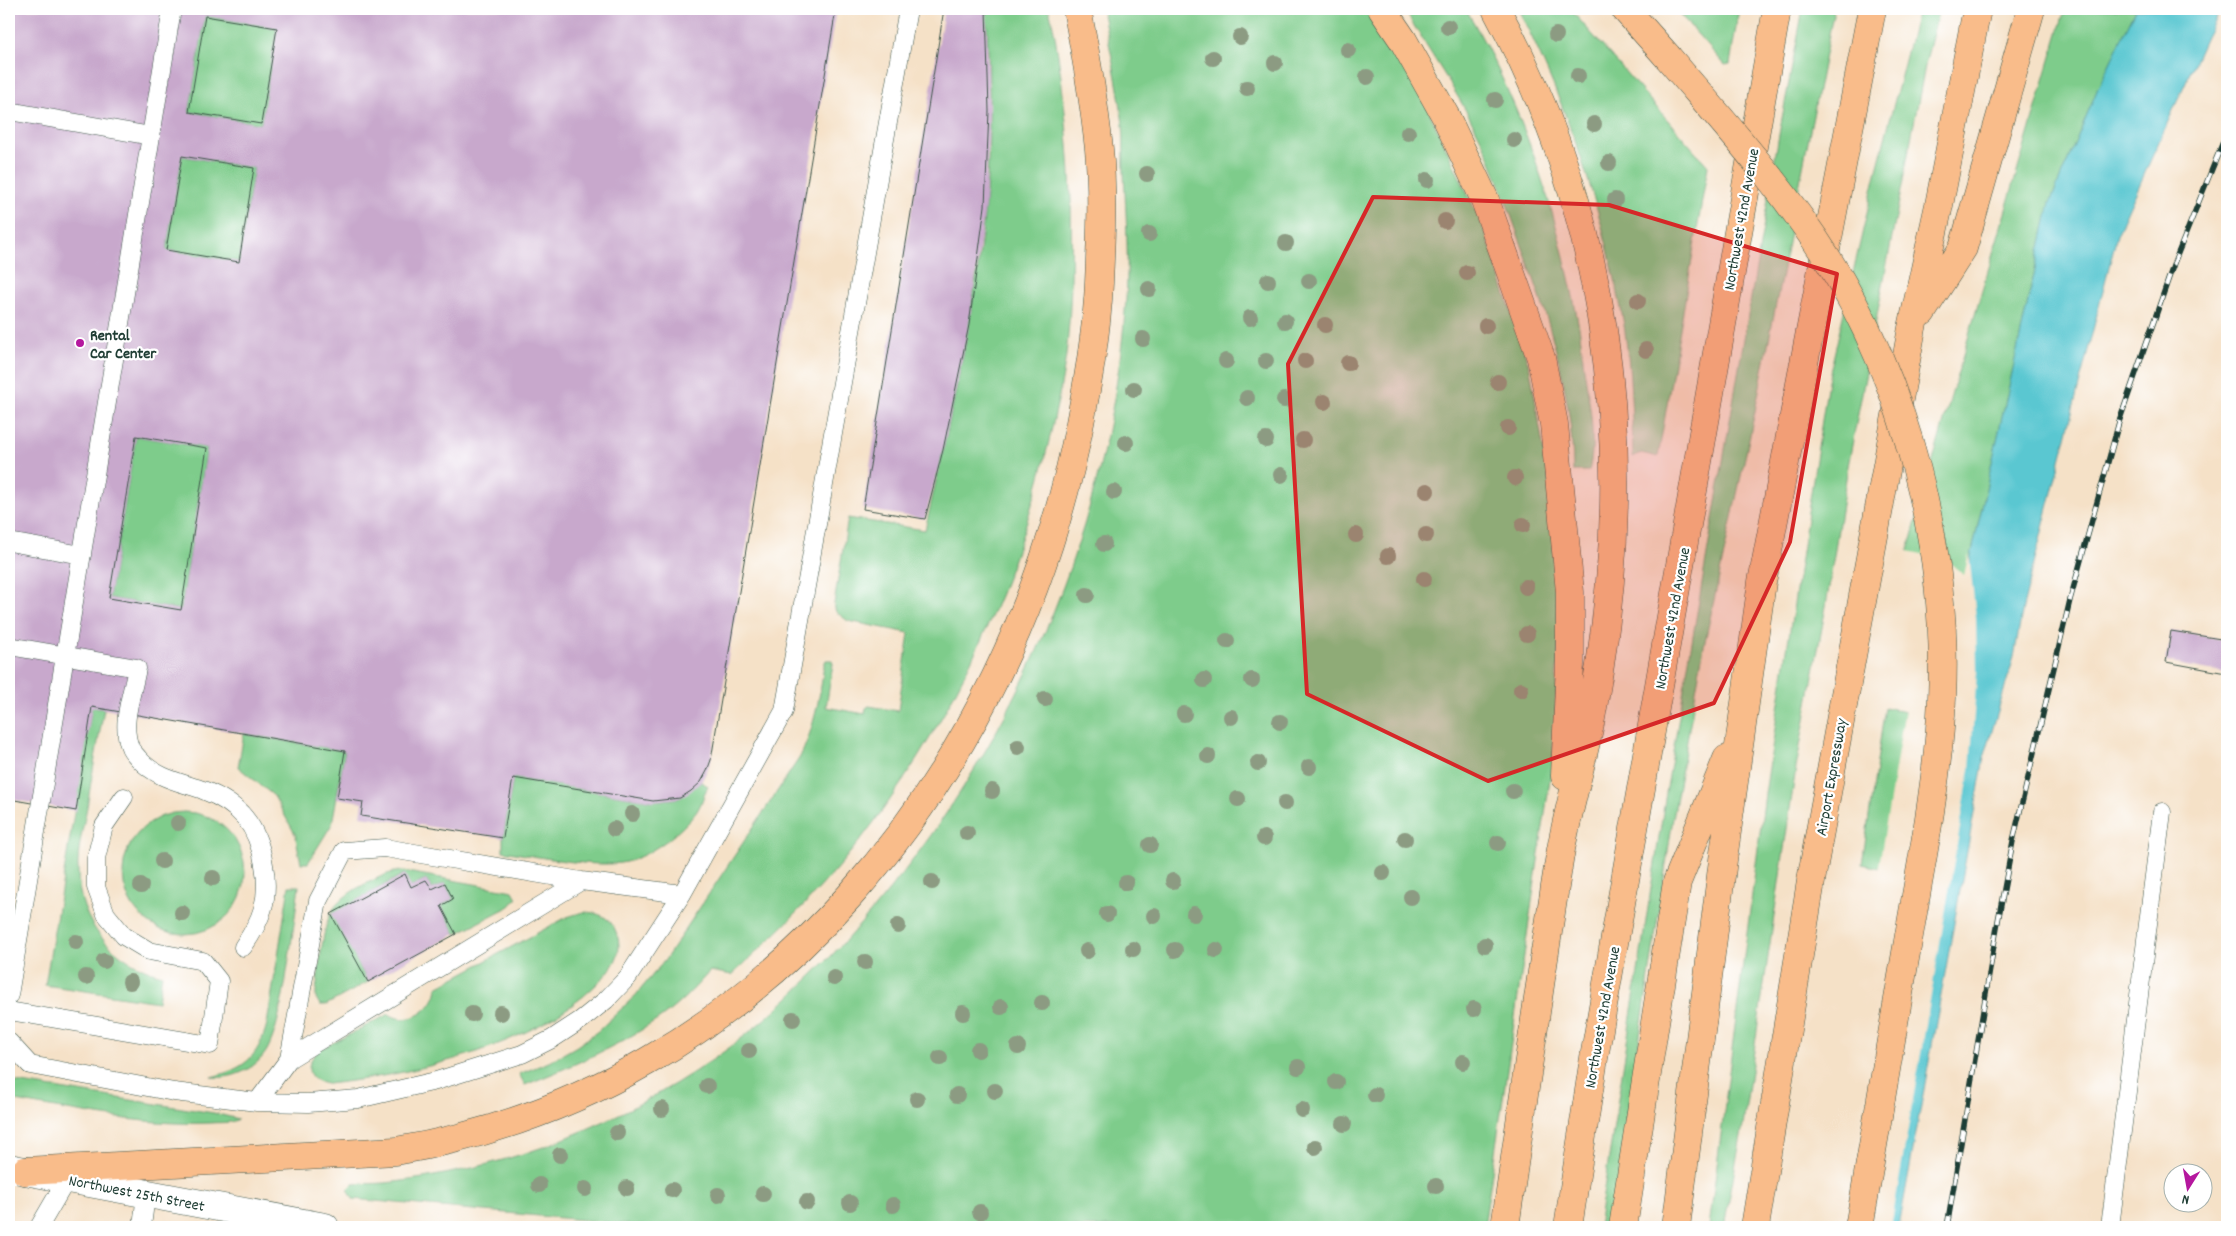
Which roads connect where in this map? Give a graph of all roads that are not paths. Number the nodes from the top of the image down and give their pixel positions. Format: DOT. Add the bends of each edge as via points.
graph roads {
  1 [pos="172,9"];
  2 [pos="908,9"];
  3 [pos="1077,9"];
  4 [pos="1382,9"];
  5 [pos="1496,9"];
  6 [pos="1625,9"];
  7 [pos="1777,9"];
  8 [pos="1872,9"];
  9 [pos="1977,9"];
  10 [pos="2031,9"];
  11 [pos="9,111"];
  12 [pos="151,136"];
  13 [pos="1912,328"];
  14 [pos="9,542"];
  15 [pos="82,555"];
  16 [pos="9,646"];
  17 [pos="64,655"];
  18 [pos="1743,718"];
  19 [pos="124,797"];
  20 [pos="2162,812"];
  21 [pos="1561,851"];
  22 [pos="581,881"];
  23 [pos="682,894"];
  24 [pos="244,947"];
  25 [pos="9,995"];
  26 [pos="9,1011"];
  27 [pos="9,1042"];
  28 [pos="289,1059"];
  29 [pos="257,1102"];
  30 [pos="17,1170"];
  31 [pos="67,1179"];
  32 [pos="146,1194"];
  33 [pos="39,1227"];
  34 [pos="142,1227"];
  35 [pos="324,1227"];
  36 [pos="1505,1227"];
  37 [pos="1568,1227"];
  38 [pos="1623,1227"];
  39 [pos="1676,1227"];
  40 [pos="1755,1227"];
  41 [pos="1859,1227"];
  42 [pos="2110,1227"];
  1 -- 12 [label="lane"];
  2 -- 23 [label="lane" via="784,710"];
  3 -- 30 [label="highway" via="1099,150 1100,247 1089,380 1068,479 1028,605 985,699 937,784 855,891 792,956 687,1038 605,1085 564,1104 494,1129 442,1144 396,1151"];
  4 -- 21 [label="highway" via="1446,117 1486,200 1541,358 1554,424 1570,592 1570,664"];
  5 -- 21 [label="highway" via="1540,100 1564,160 1596,285 1610,399 1614,462 1609,593 1588,731"];
  6 -- 41 [label="highway, bridge" via="1771,180 1829,260 1892,389 1919,479 1931,533 1941,644 1939,739 1920,872"];
  7 -- 37 [label="highway, Northwest 42nd Avenue" via="1594,1058"];
  8 -- 18 [label="highway" via="1762,582"];
  9 -- 13 [label="highway, Airport Expressway"];
  10 -- 13 [label="highway" via="1963,248"];
  11 -- 12 [label="lane"];
  12 -- 15 [label="lane"];
  13 -- 40 [label="highway, Airport Expressway" via="1812,875"];
  14 -- 15 [label="lane"];
  15 -- 17 [label="lane"];
  16 -- 17 [label="lane"];
  17 -- 24 [label="lane" via="137,668 125,729 130,748 147,768 227,802 248,820 261,844 266,900 258,925"];
  17 -- 25 [label="lane"];
  18 -- 38 [label="highway" via="1677,882"];
  18 -- 39 [label="highway"];
  19 -- 26 [label="lane" via="104,826 96,858 96,887 106,914 124,936 149,951 203,961 219,980 210,1045"];
  20 -- 42 [label="lane"];
  21 -- 36 [label="highway"];
  22 -- 23 [label="lane"];
  22 -- 28 [label="lane"];
  22 -- 28 [label="lane" via="385,848 344,852 318,901"];
  23 -- 29 [label="lane" via="628,977 581,1020 537,1046 480,1068 398,1091 358,1099 308,1103"];
  27 -- 29 [label="lane" via="30,1065 174,1092"];
  28 -- 29 [label="lane"];
  30 -- 31 [label="street, Northwest 25th Street"];
  31 -- 32 [label="street, Northwest 25th Street"];
  31 -- 33 [label="lane"];
  32 -- 34 [label="lane"];
  32 -- 35 [label="street, Northwest 25th Street"];
}
